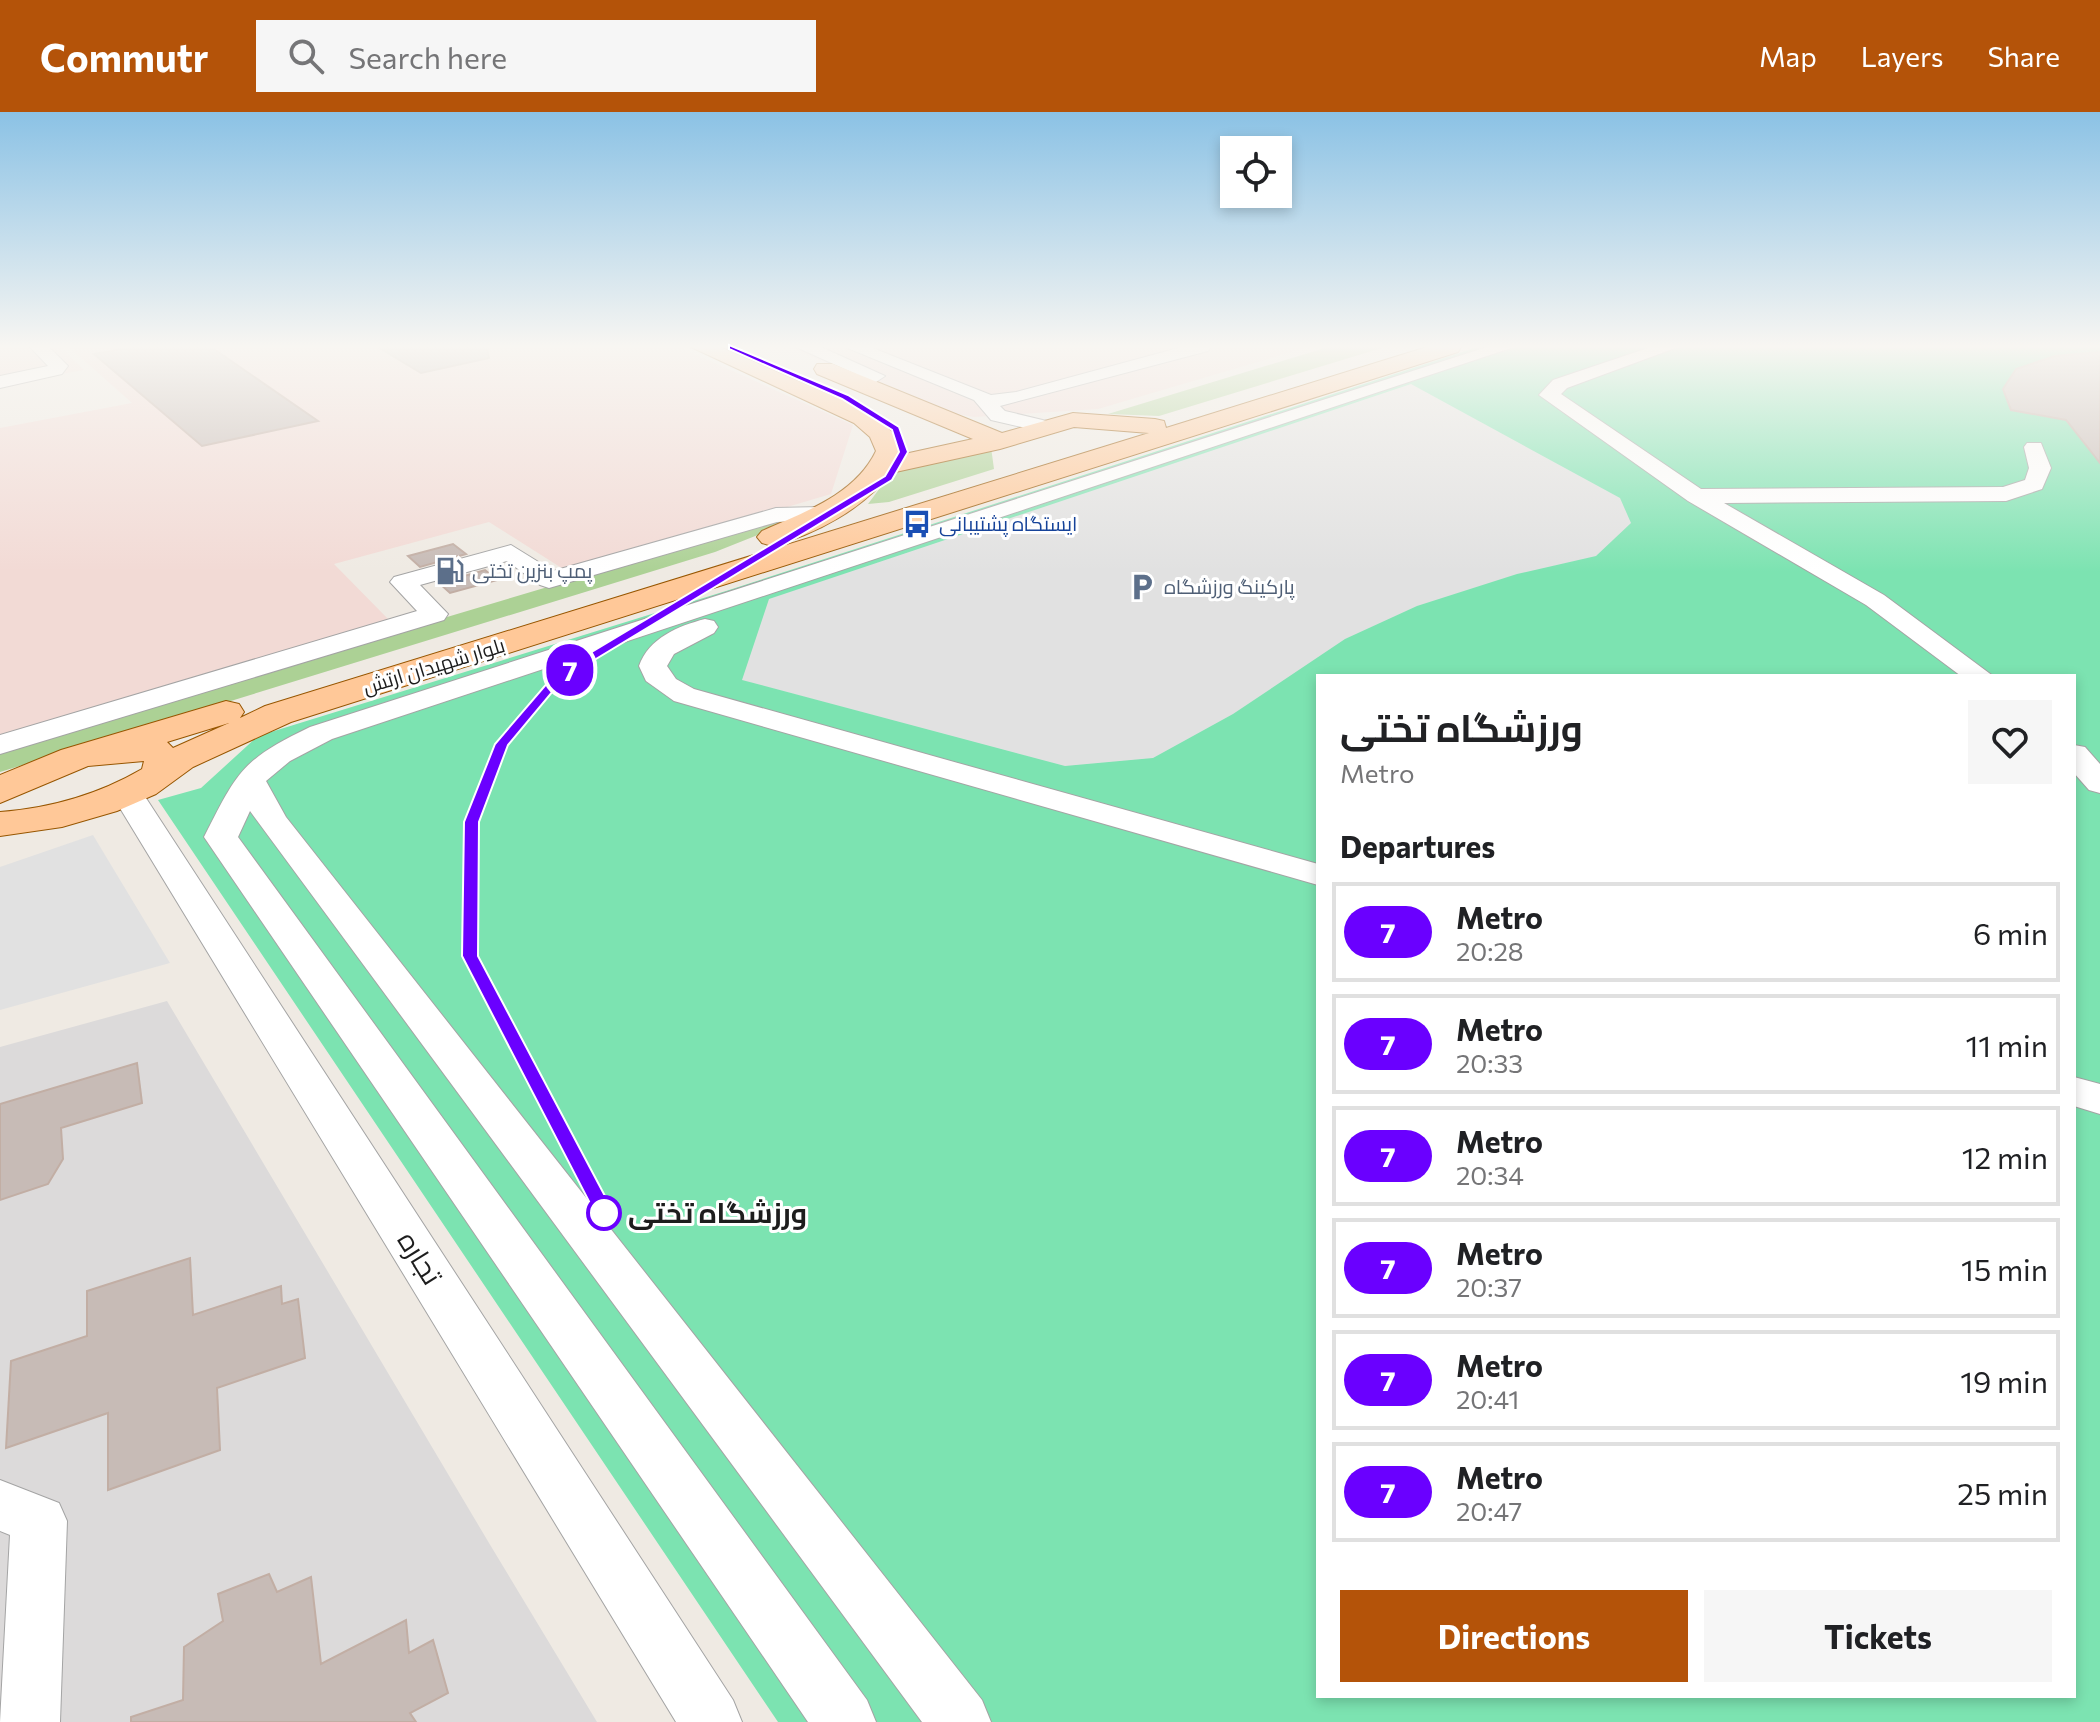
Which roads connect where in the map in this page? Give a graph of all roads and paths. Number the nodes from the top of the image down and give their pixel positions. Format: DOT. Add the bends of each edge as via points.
graph roads {
  1 [pos="868,422"];
  2 [pos="957,422"];
  3 [pos="1026,422"];
  4 [pos="1065,422"];
  5 [pos="1102,422"];
  6 [pos="1167,422"];
  7 [pos="1210,422"];
  8 [pos="1275,422"];
  9 [pos="1588,422"];
  10 [pos="1155,426"];
  11 [pos="1048,427"];
  12 [pos="1000,441"];
  13 [pos="2034,447"];
  14 [pos="885,466"];
  15 [pos="1696,496"];
  16 [pos="820,514"];
  17 [pos="728,557"];
  18 [pos="834,566"];
  19 [pos="1976,674"];
  20 [pos="2076,737"];
  21 [pos="2100,744"];
  22 [pos="0,745"];
  23 [pos="111,748"];
  24 [pos="2076,756"];
  25 [pos="249,779"];
  26 [pos="11,782"];
  27 [pos="2100,783"];
  28 [pos="144,785"];
  29 [pos="11,827"];
  30 [pos="1316,874"];
  31 [pos="2076,1092"];
  32 [pos="2100,1099"];
  33 [pos="0,1505"];
  34 [pos="29,1722"];
  35 [pos="711,1722"];
  36 [pos="845,1722"];
  37 [pos="960,1722"];
  1 -- 14 [label="main road" via="889,451"];
  2 -- 12 [label="main road"];
  3 -- 11 [label="street"];
  4 -- 11 [label="main road"];
  5 -- 10 [label="main road"];
  6 -- 10 [label="main road, بلوار شهیدان ارتش"];
  7 -- 28 [label="main road, بلوار شهیدان ارتش" via="278,714 180,759"];
  8 -- 18 [label="street"];
  9 -- 15 [label="street"];
  10 -- 17 [label="main road, بلوار شهیدان ارتش"];
  11 -- 12 [label="main road"];
  12 -- 14 [label="main road"];
  13 -- 15 [label="street" via="2040,468 2034,484 2006,494"];
  14 -- 16 [label="main road" via="858,491"];
  15 -- 19 [label="street" via="1875,600"];
  16 -- 17 [label="main road"];
  16 -- 22 [label="street" via="776,515 549,580 511,552 413,579 403,582 435,614"];
  17 -- 23 [label="main road, بلوار شهیدان ارتش"];
  18 -- 25 [label="street" via="321,733 279,754"];
  18 -- 30 [label="street" via="804,593 677,637 652,662 653,675 684,695"];
  20 -- 21 [label="street"];
  23 -- 26 [label="main road, بلوار شهیدان ارتش"];
  23 -- 28 [label="main road" via="154,750 163,759"];
  24 -- 27 [label="street"];
  25 -- 36 [label="street" via="221,837"];
  25 -- 37 [label="street" via="271,820"];
  28 -- 29 [label="main road, بلوار شهیدان ارتش"];
  28 -- 35 [label="street, تجاره"];
  31 -- 32 [label="street"];
  33 -- 34 [label="street" via="39,1521"];
}
